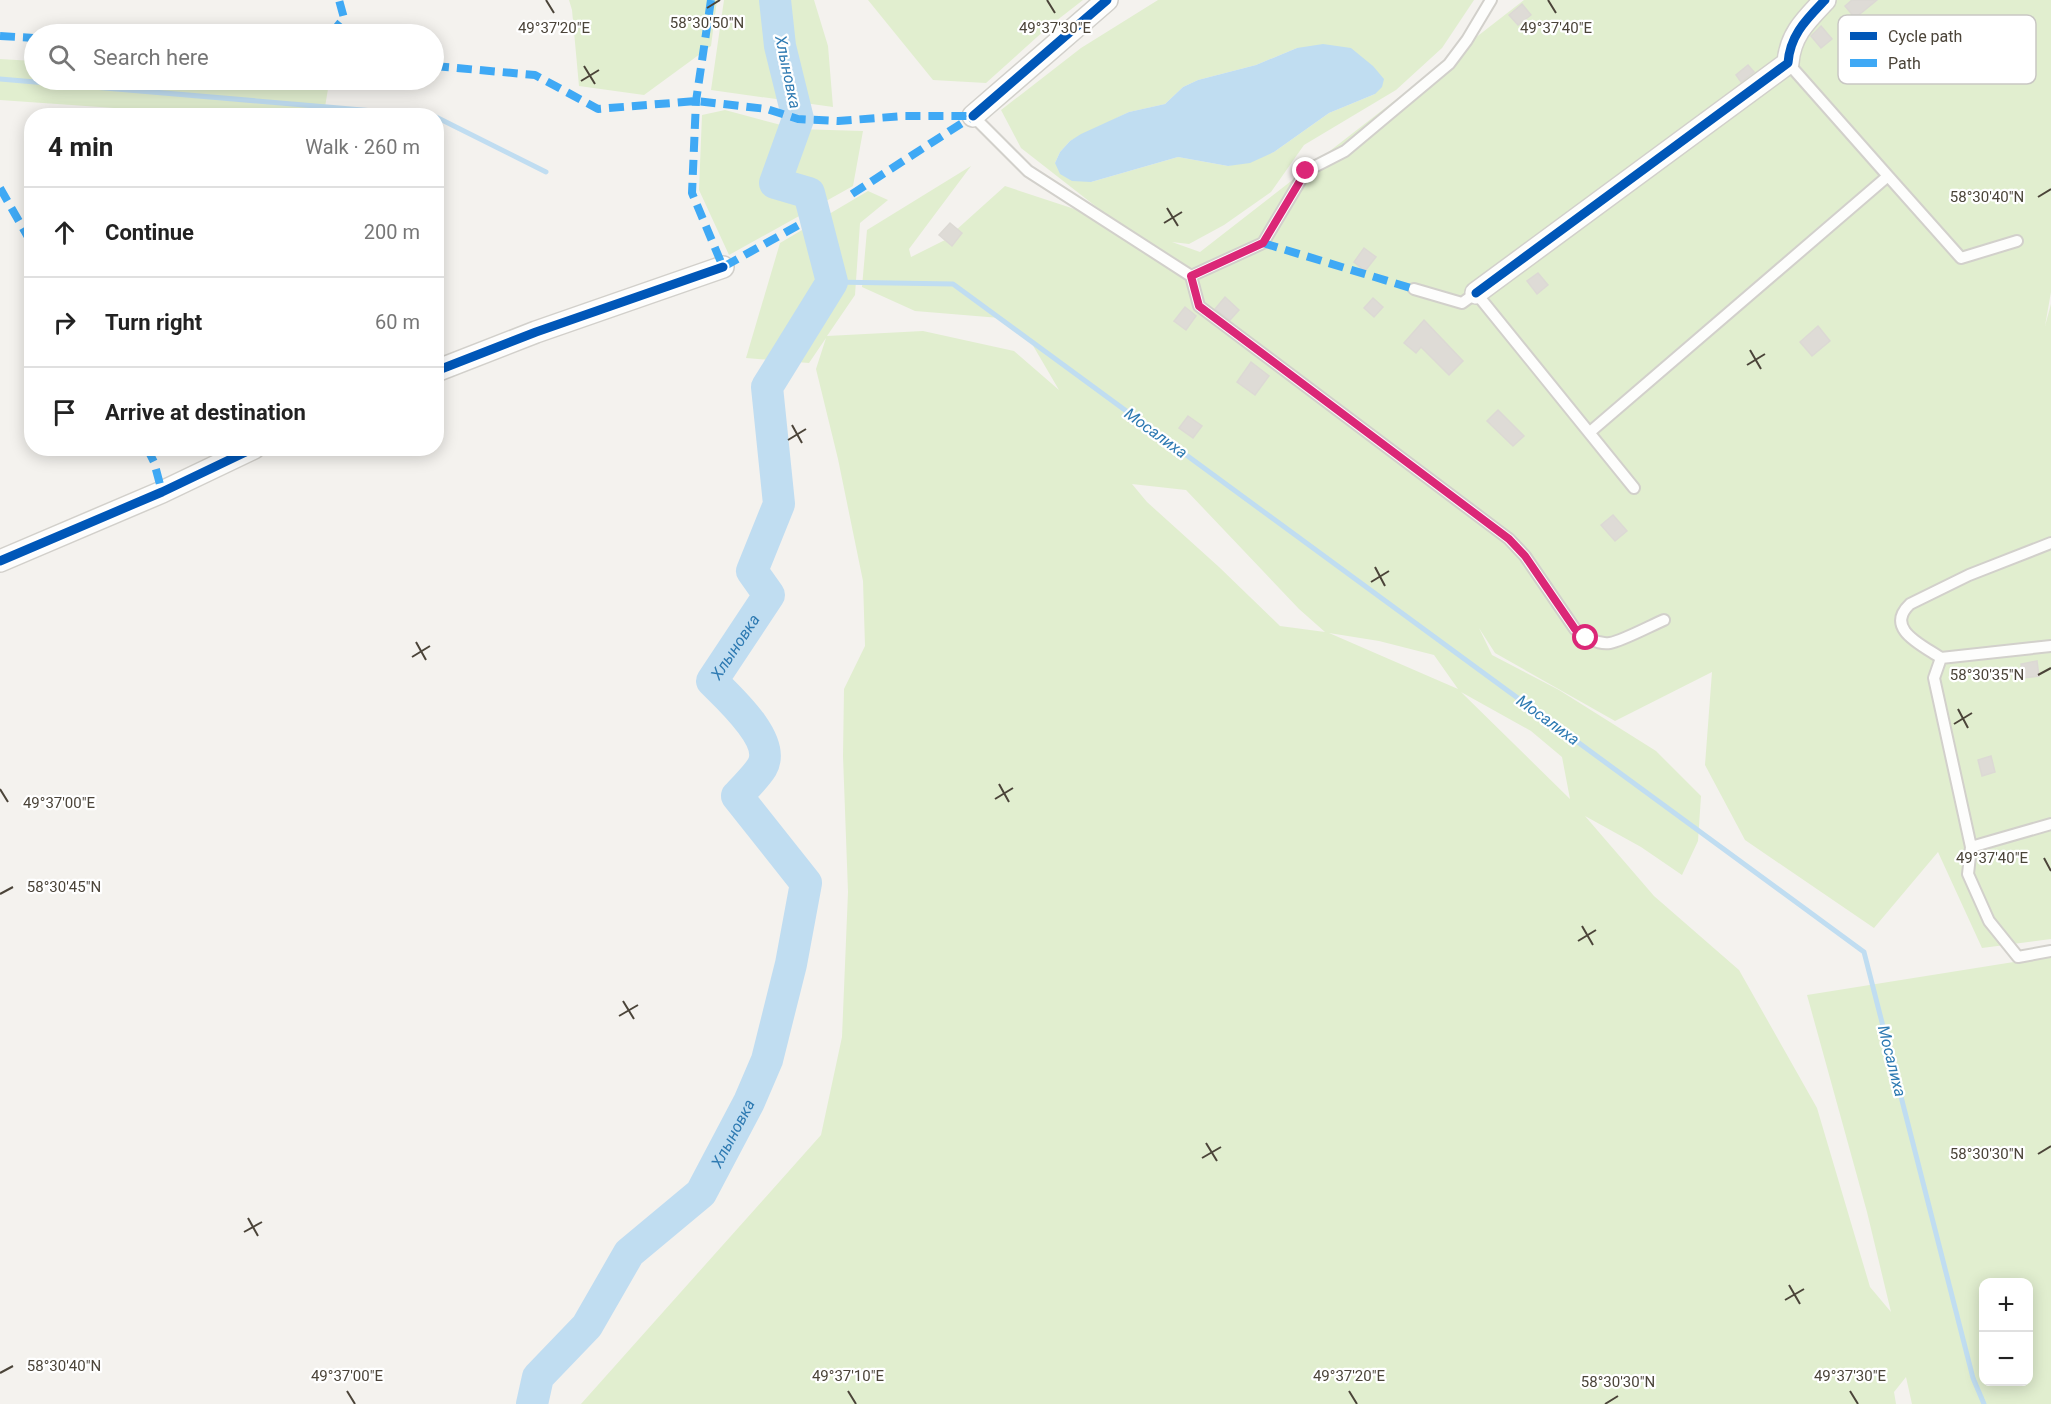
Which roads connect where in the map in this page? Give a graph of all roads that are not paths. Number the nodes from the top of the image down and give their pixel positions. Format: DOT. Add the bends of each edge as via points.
graph roads {
  1 [pos="1107,0"];
  2 [pos="1491,0"];
  3 [pos="1825,0"];
  4 [pos="1788,63"];
  5 [pos="973,117"];
  6 [pos="1887,176"];
  7 [pos="2017,241"];
  8 [pos="723,267"];
  9 [pos="1191,276"];
  10 [pos="1414,289"];
  11 [pos="1476,293"];
  12 [pos="444,368"];
  13 [pos="1590,432"];
  14 [pos="237,456"];
  15 [pos="1634,488"];
  16 [pos="2051,543"];
  17 [pos="0,561"];
  18 [pos="1664,620"];
  19 [pos="2051,646"];
  20 [pos="1941,658"];
  21 [pos="2051,824"];
  22 [pos="1971,847"];
  23 [pos="2051,951"];
  1 -- 5 [label="street"];
  2 -- 9 [label="lane" via="1449,64 1345,151 1306,171 1263,243"];
  3 -- 4 [label="street" via="1795,35"];
  4 -- 6 [label="lane"];
  4 -- 11 [label="street"];
  5 -- 9 [label="lane" via="1028,171"];
  6 -- 7 [label="lane" via="1961,258"];
  6 -- 13 [label="lane"];
  8 -- 12 [label="street"];
  9 -- 18 [label="lane" via="1199,306 1509,539 1575,629 1586,638 1611,643"];
  10 -- 11 [label="lane" via="1462,303"];
  11 -- 13 [label="lane"];
  13 -- 15 [label="lane"];
  14 -- 17 [label="street"];
  16 -- 20 [label="lane" via="1969,575 1903,611 1900,620 1907,635"];
  19 -- 20 [label="lane"];
  20 -- 22 [label="lane" via="1934,678"];
  21 -- 22 [label="lane"];
  22 -- 23 [label="lane" via="1968,874 1989,921 2018,957"];
}
